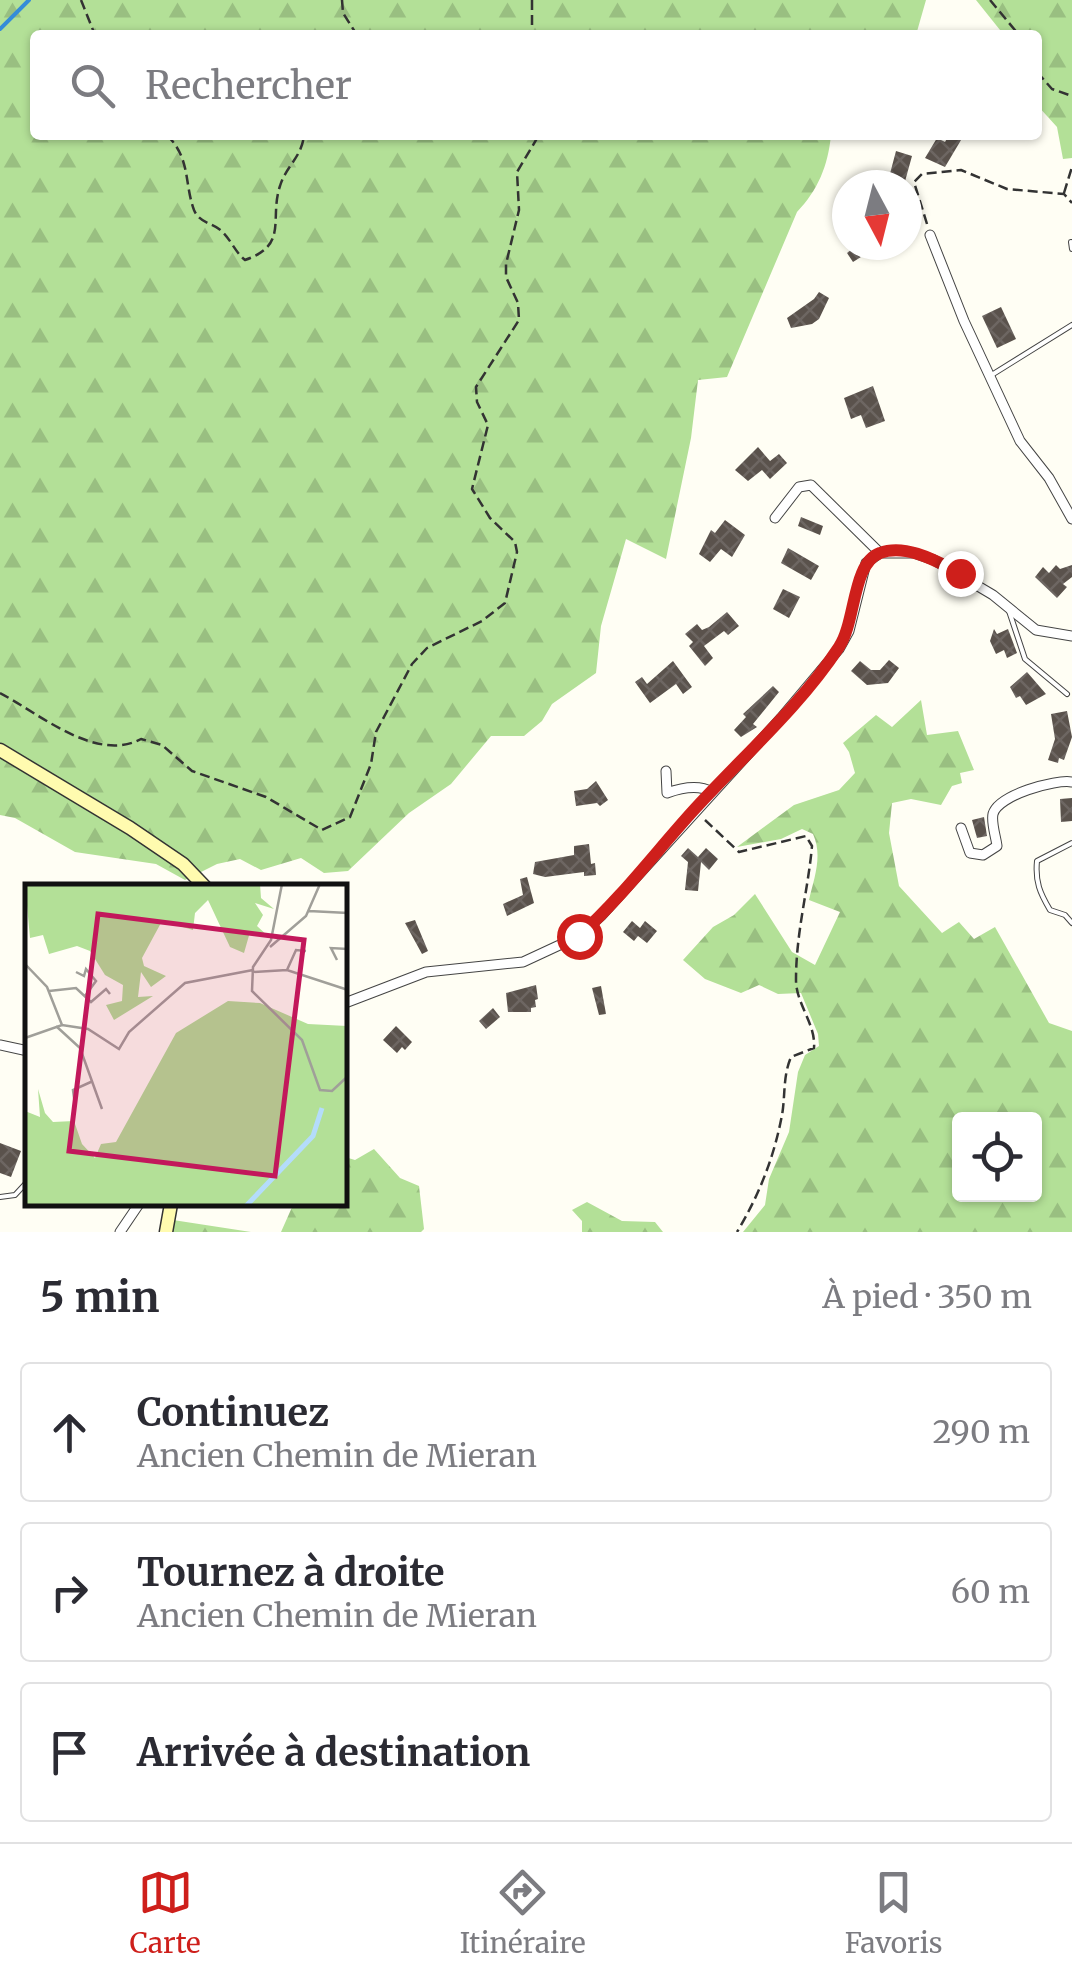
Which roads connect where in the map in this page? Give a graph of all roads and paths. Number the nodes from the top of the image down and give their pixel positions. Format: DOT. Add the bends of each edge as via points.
graph roads {
  1 [pos="81,0"];
  2 [pos="342,0"];
  3 [pos="532,0"];
  4 [pos="990,0"];
  5 [pos="93,30"];
  6 [pos="354,30"];
  7 [pos="531,30"];
  8 [pos="1015,30"];
  9 [pos="1042,78"];
  10 [pos="1072,96"];
  11 [pos="171,140"];
  12 [pos="303,140"];
  13 [pos="537,140"];
  14 [pos="1072,166"];
  15 [pos="1064,194"];
  16 [pos="1072,204"];
  17 [pos="930,235"];
  18 [pos="1072,242"];
  19 [pos="1072,249"];
  20 [pos="1072,325"];
  21 [pos="990,376"];
  22 [pos="775,518"];
  23 [pos="1072,519"];
  24 [pos="880,553"];
  25 [pos="1009,609"];
  26 [pos="1072,636"];
  27 [pos="0,693"];
  28 [pos="1067,694"];
  29 [pos="0,750"];
  30 [pos="666,772"];
  31 [pos="1072,782"];
  32 [pos="712,792"];
  33 [pos="694,810"];
  34 [pos="961,828"];
  35 [pos="1072,843"];
  36 [pos="202,884"];
  37 [pos="1072,923"];
  38 [pos="348,1002"];
  39 [pos="0,1045"];
  40 [pos="25,1050"];
  41 [pos="25,1183"];
  42 [pos="0,1198"];
  43 [pos="137,1207"];
  44 [pos="170,1207"];
  45 [pos="120,1232"];
  46 [pos="166,1232"];
  47 [pos="737,1232"];
  1 -- 5 [label="path"];
  2 -- 6 [label="path"];
  3 -- 7 [label="path"];
  4 -- 8 [label="path"];
  9 -- 10 [label="path"];
  11 -- 12 [label="path" via="188,169 198,218 225,234 245,260 271,244 278,189"];
  13 -- 27 [label="path" via="516,172 519,210 506,277 519,320 476,387 488,425 472,488 517,552 505,603 427,648 412,664 376,732 372,764 350,817 322,830 266,797 192,771 162,745 141,739 106,747"];
  14 -- 15 [label="path"];
  15 -- 16 [label="path"];
  15 -- 17 [label="path" via="1007,189 961,170 922,174 914,182"];
  17 -- 21 [label="street"];
  18 -- 19 [label="lane"];
  20 -- 21 [label="lane"];
  21 -- 23 [label="street" via="1020,441"];
  22 -- 24 [label="street" via="799,487 810,485"];
  24 -- 25 [label="street" via="934,560"];
  24 -- 32 [label="street" via="866,563 849,631 838,648"];
  25 -- 26 [label="street" via="1036,630"];
  25 -- 28 [label="lane" via="1025,659"];
  29 -- 36 [label="street" via="130,828"];
  30 -- 32 [label="street" via="667,793 683,787"];
  31 -- 34 [label="street" via="1054,780 996,808 997,846 983,855 970,853"];
  32 -- 33 [label="street"];
  33 -- 38 [label="street" via="579,936 499,967 426,972"];
  33 -- 47 [label="path" via="739,852 806,836 812,846 796,983 814,1048 791,1058 785,1072 776,1144"];
  35 -- 37 [label="lane" via="1037,862 1036,874 1050,910"];
  39 -- 40 [label="street"];
  41 -- 42 [label="lane"];
  43 -- 45 [label="street"];
  44 -- 46 [label="street"];
}
